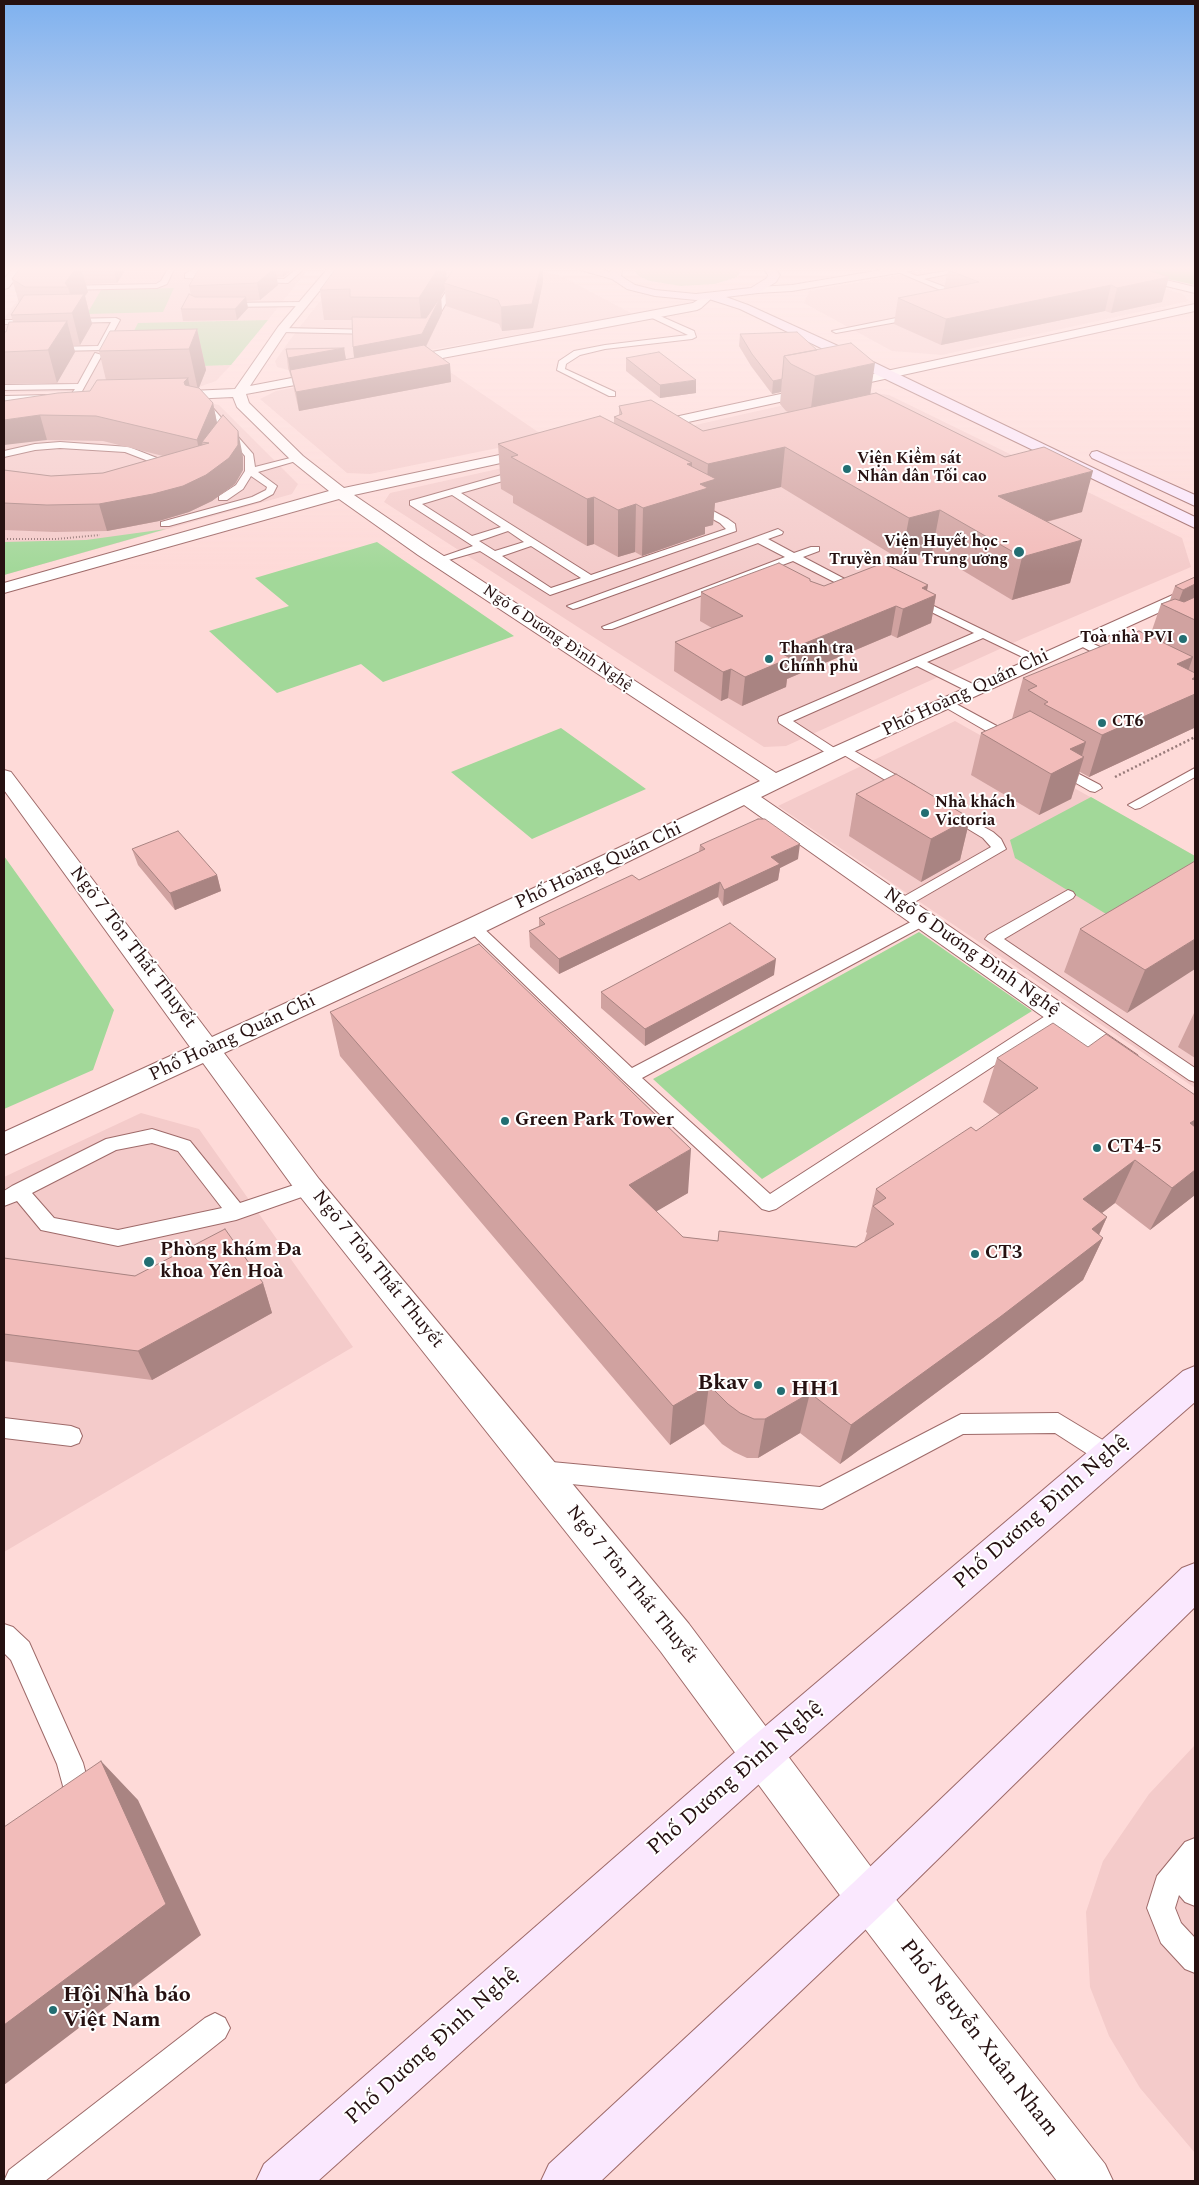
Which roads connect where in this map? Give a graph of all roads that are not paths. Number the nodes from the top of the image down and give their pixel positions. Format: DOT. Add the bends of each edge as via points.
graph roads {
  1 [pos="90,369"];
  2 [pos="255,369"];
  3 [pos="561,369"];
  4 [pos="873,369"];
  5 [pos="912,369"];
  6 [pos="337,374"];
  7 [pos="886,375"];
  8 [pos="929,377"];
  9 [pos="81,386"];
  10 [pos="4,388"];
  11 [pos="239,392"];
  12 [pos="612,394"];
  13 [pos="157,397"];
  14 [pos="91,398"];
  15 [pos="4,400"];
  16 [pos="70,401"];
  17 [pos="195,406"];
  18 [pos="60,415"];
  19 [pos="638,429"];
  20 [pos="551,448"];
  21 [pos="1088,451"];
  22 [pos="4,454"];
  23 [pos="298,459"];
  24 [pos="250,471"];
  25 [pos="144,486"];
  26 [pos="453,492"];
  27 [pos="341,493"];
  28 [pos="223,498"];
  29 [pos="1195,501"];
  30 [pos="1195,523"];
  31 [pos="165,524"];
  32 [pos="508,528"];
  33 [pos="778,532"];
  34 [pos="759,539"];
  35 [pos="470,540"];
  36 [pos="531,543"];
  37 [pos="481,547"];
  38 [pos="815,549"];
  39 [pos="493,555"];
  40 [pos="794,557"];
  41 [pos="438,560"];
  42 [pos="590,579"];
  43 [pos="869,583"];
  44 [pos="4,588"];
  45 [pos="856,589"];
  46 [pos="1195,590"];
  47 [pos="900,593"];
  48 [pos="838,595"];
  49 [pos="573,606"];
  50 [pos="608,627"];
  51 [pos="1107,629"];
  52 [pos="984,634"];
  53 [pos="1079,641"];
  54 [pos="1154,653"];
  55 [pos="1039,660"];
  56 [pos="918,662"];
  57 [pos="1133,668"];
  58 [pos="975,690"];
  59 [pos="947,703"];
  60 [pos="1021,745"];
  61 [pos="839,751"];
  62 [pos="1046,759"];
  63 [pos="1195,772"];
  64 [pos="4,776"];
  65 [pos="774,782"];
  66 [pos="1095,788"];
  67 [pos="921,795"];
  68 [pos="746,797"];
  69 [pos="938,805"];
  70 [pos="1135,805"];
  71 [pos="1068,894"];
  72 [pos="900,904"];
  73 [pos="924,920"];
  74 [pos="473,927"];
  75 [pos="1060,1015"];
  76 [pos="208,1050"];
  77 [pos="1147,1076"];
  78 [pos="1195,1076"];
  79 [pos="630,1077"];
  80 [pos="4,1144"];
  81 [pos="309,1186"];
  82 [pos="12,1195"];
  83 [pos="236,1212"];
  84 [pos="1195,1381"];
  85 [pos="4,1428"];
  86 [pos="71,1436"];
  87 [pos="1108,1455"];
  88 [pos="539,1470"];
  89 [pos="1195,1581"];
  90 [pos="4,1636"];
  91 [pos="762,1754"];
  92 [pos="57,1823"];
  93 [pos="1195,1852"];
  94 [pos="1186,1882"];
  95 [pos="868,1898"];
  96 [pos="1195,1959"];
  97 [pos="215,2028"];
  98 [pos="20,2181"];
  99 [pos="281,2181"];
  100 [pos="566,2181"];
  101 [pos="1088,2181"];
  1 -- 9 [label="lane"];
  2 -- 11 [label="street"];
  3 -- 12 [label="lane"];
  4 -- 7 [label="main road"];
  5 -- 7 [label="street"];
  5 -- 8 [label="main road"];
  6 -- 11 [label="street"];
  7 -- 19 [label="street"];
  7 -- 30 [label="main road"];
  9 -- 10 [label="lane"];
  9 -- 16 [label="lane"];
  11 -- 13 [label="street"];
  11 -- 23 [label="street, Ngõ 6 Dương Đình Nghệ" via="242,404"];
  14 -- 16 [label="street"];
  15 -- 16 [label="street"];
  16 -- 18 [label="lane"];
  17 -- 24 [label="lane" via="208,408 250,456"];
  20 -- 27 [label="street"];
  21 -- 29 [label="main road"];
  22 -- 25 [label="lane" via="60,444 135,451 154,460 160,469 154,480"];
  23 -- 24 [label="lane"];
  23 -- 27 [label="street, Ngõ 6 Dương Đình Nghệ"];
  24 -- 28 [label="lane" via="240,487"];
  24 -- 31 [label="lane" via="272,486 270,492 256,499"];
  26 -- 32 [label="lane"];
  26 -- 35 [label="lane" via="414,503"];
  26 -- 42 [label="lane" via="593,454 604,456 730,526 731,531"];
  27 -- 41 [label="street, Ngõ 6 Dương Đình Nghệ"];
  27 -- 44 [label="street"];
  32 -- 35 [label="lane"];
  32 -- 36 [label="lane"];
  33 -- 34 [label="lane"];
  34 -- 40 [label="lane"];
  34 -- 49 [label="lane"];
  35 -- 37 [label="lane"];
  36 -- 39 [label="lane"];
  36 -- 42 [label="lane"];
  37 -- 39 [label="lane"];
  37 -- 41 [label="lane"];
  38 -- 40 [label="lane"];
  39 -- 42 [label="lane" via="550,592"];
  40 -- 45 [label="lane"];
  40 -- 50 [label="lane"];
  41 -- 65 [label="street, Ngõ 6 Dương Đình Nghệ"];
  43 -- 45 [label="lane"];
  45 -- 48 [label="lane"];
  46 -- 51 [label="street, Phố Hoàng Quán Chi"];
  47 -- 52 [label="lane"];
  51 -- 53 [label="street, Phố Hoàng Quán Chi"];
  51 -- 54 [label="lane"];
  52 -- 55 [label="lane"];
  52 -- 56 [label="lane"];
  53 -- 55 [label="street, Phố Hoàng Quán Chi"];
  53 -- 57 [label="lane"];
  55 -- 58 [label="street, Phố Hoàng Quán Chi"];
  56 -- 58 [label="lane"];
  56 -- 61 [label="lane" via="784,720"];
  58 -- 59 [label="street, Phố Hoàng Quán Chi"];
  59 -- 60 [label="lane"];
  59 -- 61 [label="street, Phố Hoàng Quán Chi"];
  61 -- 65 [label="street, Phố Hoàng Quán Chi"];
  61 -- 67 [label="lane"];
  62 -- 66 [label="lane"];
  63 -- 70 [label="lane"];
  64 -- 76 [label="street, Ngõ 7 Tôn Thất Thuyết"];
  65 -- 68 [label="street, Phố Hoàng Quán Chi"];
  68 -- 72 [label="street, Ngõ 6 Dương Đình Nghệ"];
  68 -- 74 [label="street, Phố Hoàng Quán Chi"];
  69 -- 72 [label="lane" via="988,835 999,849"];
  71 -- 78 [label="lane" via="993,939"];
  72 -- 73 [label="street, Ngõ 6 Dương Đình Nghệ"];
  73 -- 75 [label="street, Ngõ 6 Dương Đình Nghệ"];
  73 -- 79 [label="lane"];
  74 -- 76 [label="street, Phố Hoàng Quán Chi"];
  74 -- 79 [label="lane"];
  75 -- 77 [label="street, Ngõ 6 Dương Đình Nghệ"];
  75 -- 79 [label="lane" via="769,1204"];
  76 -- 80 [label="street, Phố Hoàng Quán Chi"];
  76 -- 81 [label="street, Ngõ 7 Tôn Thất Thuyết"];
  81 -- 83 [label="lane"];
  81 -- 88 [label="street, Ngõ 7 Tôn Thất Thuyết"];
  82 -- 83 [label="lane" via="48,1225 118,1238"];
  82 -- 83 [label="lane" via="112,1144 152,1136 184,1146"];
  84 -- 87 [label="main road, Phố Dương Đình Nghệ"];
  85 -- 86 [label="lane"];
  87 -- 88 [label="lane" via="1058,1423 961,1424 822,1498"];
  87 -- 91 [label="main road, Phố Dương Đình Nghệ"];
  88 -- 91 [label="street, Ngõ 7 Tôn Thất Thuyết" via="675,1638"];
  89 -- 95 [label="main road"];
  90 -- 92 [label="lane" via="20,1651 70,1763 76,1786 70,1812"];
  91 -- 95 [label="street, Ngõ 7 Tôn Thất Thuyết"];
  91 -- 99 [label="main road, Phố Dương Đình Nghệ"];
  93 -- 94 [label="lane"];
  94 -- 96 [label="lane" via="1167,1886 1161,1908 1172,1933"];
  95 -- 100 [label="main road"];
  95 -- 101 [label="street, Phố Nguyễn Xuân Nham"];
  97 -- 98 [label="lane"];
}
